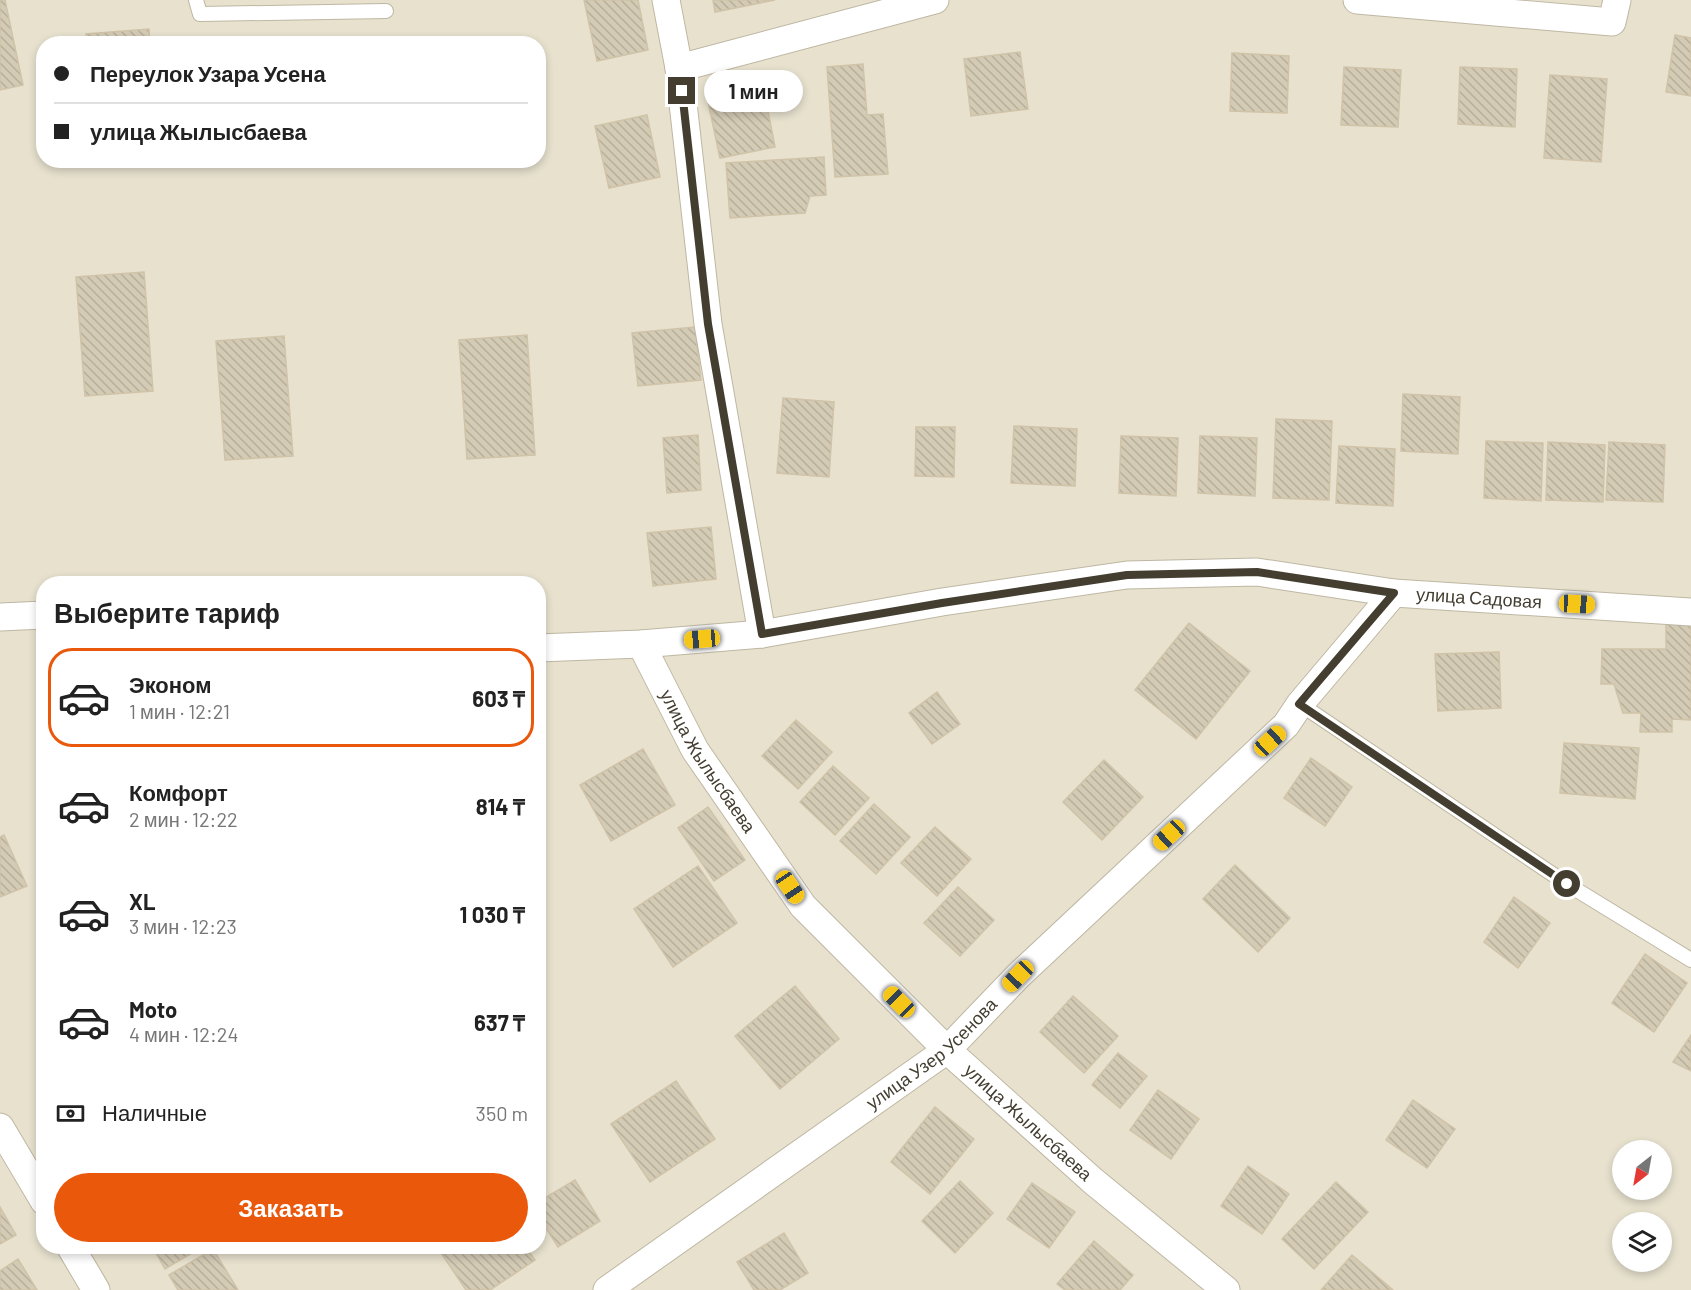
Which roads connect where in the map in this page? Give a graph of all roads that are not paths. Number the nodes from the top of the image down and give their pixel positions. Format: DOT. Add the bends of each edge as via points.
graph roads {
  1 [pos="196,0"];
  2 [pos="666,0"];
  3 [pos="935,0"];
  4 [pos="1357,0"];
  5 [pos="1617,0"];
  6 [pos="386,11"];
  7 [pos="679,68"];
  8 [pos="1394,593"];
  9 [pos="1691,612"];
  10 [pos="36,615"];
  11 [pos="0,617"];
  12 [pos="765,633"];
  13 [pos="641,644"];
  14 [pos="546,648"];
  15 [pos="1299,704"];
  16 [pos="1691,960"];
  17 [pos="947,1050"];
  18 [pos="0,1127"];
  19 [pos="36,1188"];
  20 [pos="75,1254"];
  21 [pos="96,1290"];
  22 [pos="608,1290"];
  23 [pos="1226,1290"];
  1 -- 6 [label="lane" via="200,14"];
  2 -- 7 [label="street"];
  3 -- 7 [label="street"];
  4 -- 5 [label="street" via="1612,22"];
  7 -- 12 [label="street" via="708,324"];
  8 -- 9 [label="street, улица Садовая"];
  8 -- 12 [label="street, улица Садовая" via="1257,572 1127,575"];
  8 -- 15 [label="street, улица Узер Усенова"];
  10 -- 11 [label="street"];
  12 -- 13 [label="street, улица Садовая"];
  13 -- 14 [label="street, улица Садовая"];
  13 -- 17 [label="street, улица Жылысбаева" via="695,750 803,906"];
  15 -- 16 [label="lane" via="1567,884"];
  15 -- 17 [label="street, улица Узер Усенова" via="1286,725 1018,976"];
  17 -- 22 [label="street, улица Узер Усенова"];
  17 -- 23 [label="street, улица Жылысбаева" via="1093,1181"];
  18 -- 19 [label="street"];
  20 -- 21 [label="street"];
}
